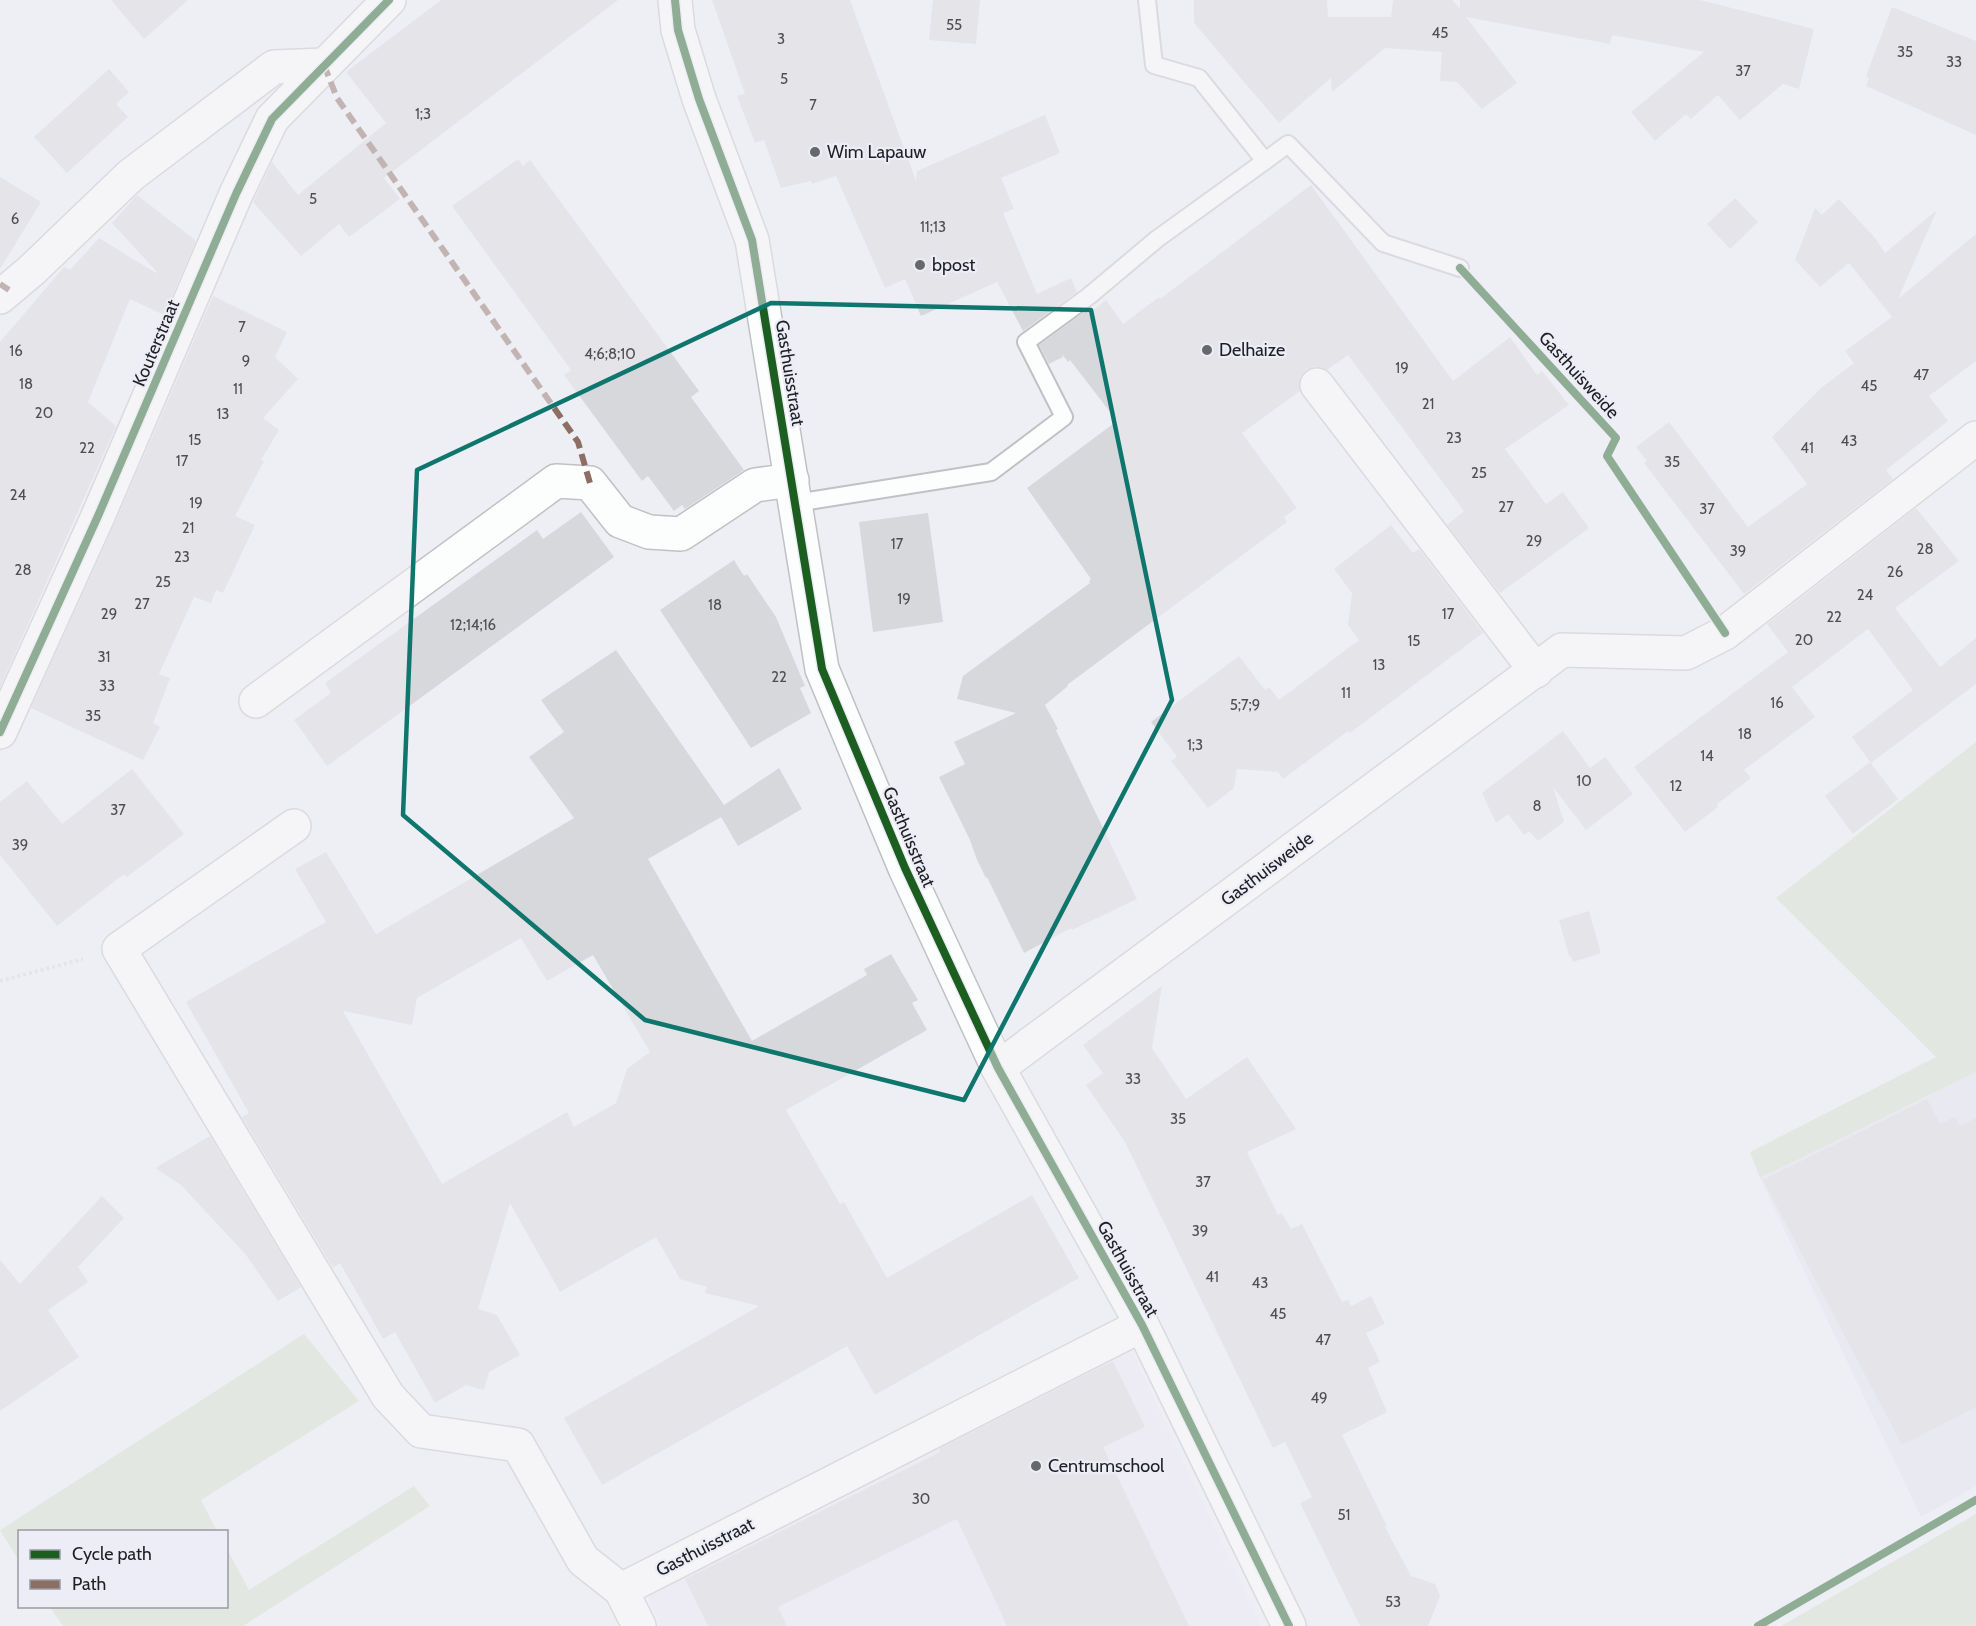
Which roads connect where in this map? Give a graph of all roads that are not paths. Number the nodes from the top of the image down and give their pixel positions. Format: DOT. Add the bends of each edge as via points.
graph roads {
  1 [pos="389,0"];
  2 [pos="675,0"];
  3 [pos="1147,0"];
  4 [pos="324,65"];
  5 [pos="1265,161"];
  6 [pos="1460,268"];
  7 [pos="0,297"];
  8 [pos="1317,385"];
  9 [pos="1976,438"];
  10 [pos="794,492"];
  11 [pos="1536,670"];
  12 [pos="256,701"];
  13 [pos="0,732"];
  14 [pos="294,826"];
  15 [pos="998,1068"];
  16 [pos="1142,1325"];
  17 [pos="621,1590"];
  18 [pos="639,1626"];
  19 [pos="1289,1626"];
  1 -- 4 [label="street, Kouterstraat"];
  2 -- 10 [label="street, Gasthuisstraat" via="678,30 699,99 752,240"];
  3 -- 5 [label="lane" via="1154,65 1199,78"];
  4 -- 7 [label="street" via="274,66 131,175"];
  4 -- 13 [label="street, Kouterstraat" via="272,119"];
  5 -- 6 [label="lane" via="1288,144 1383,243"];
  5 -- 10 [label="lane" via="1026,342 1064,417 991,472"];
  8 -- 11 [label="street"];
  9 -- 11 [label="street, Gasthuisweide" via="1725,633 1686,653 1562,650"];
  10 -- 12 [label="street" via="755,484 681,534 649,532 620,521 590,483 556,481"];
  10 -- 15 [label="street, Gasthuisstraat" via="822,669 905,868"];
  11 -- 15 [label="street, Gasthuisweide"];
  14 -- 17 [label="street" via="119,949 388,1396 421,1431 518,1444 583,1560"];
  15 -- 16 [label="street, Gasthuisstraat"];
  16 -- 17 [label="street, Gasthuisstraat"];
  16 -- 19 [label="street, Gasthuisstraat"];
  17 -- 18 [label="street"];
}
